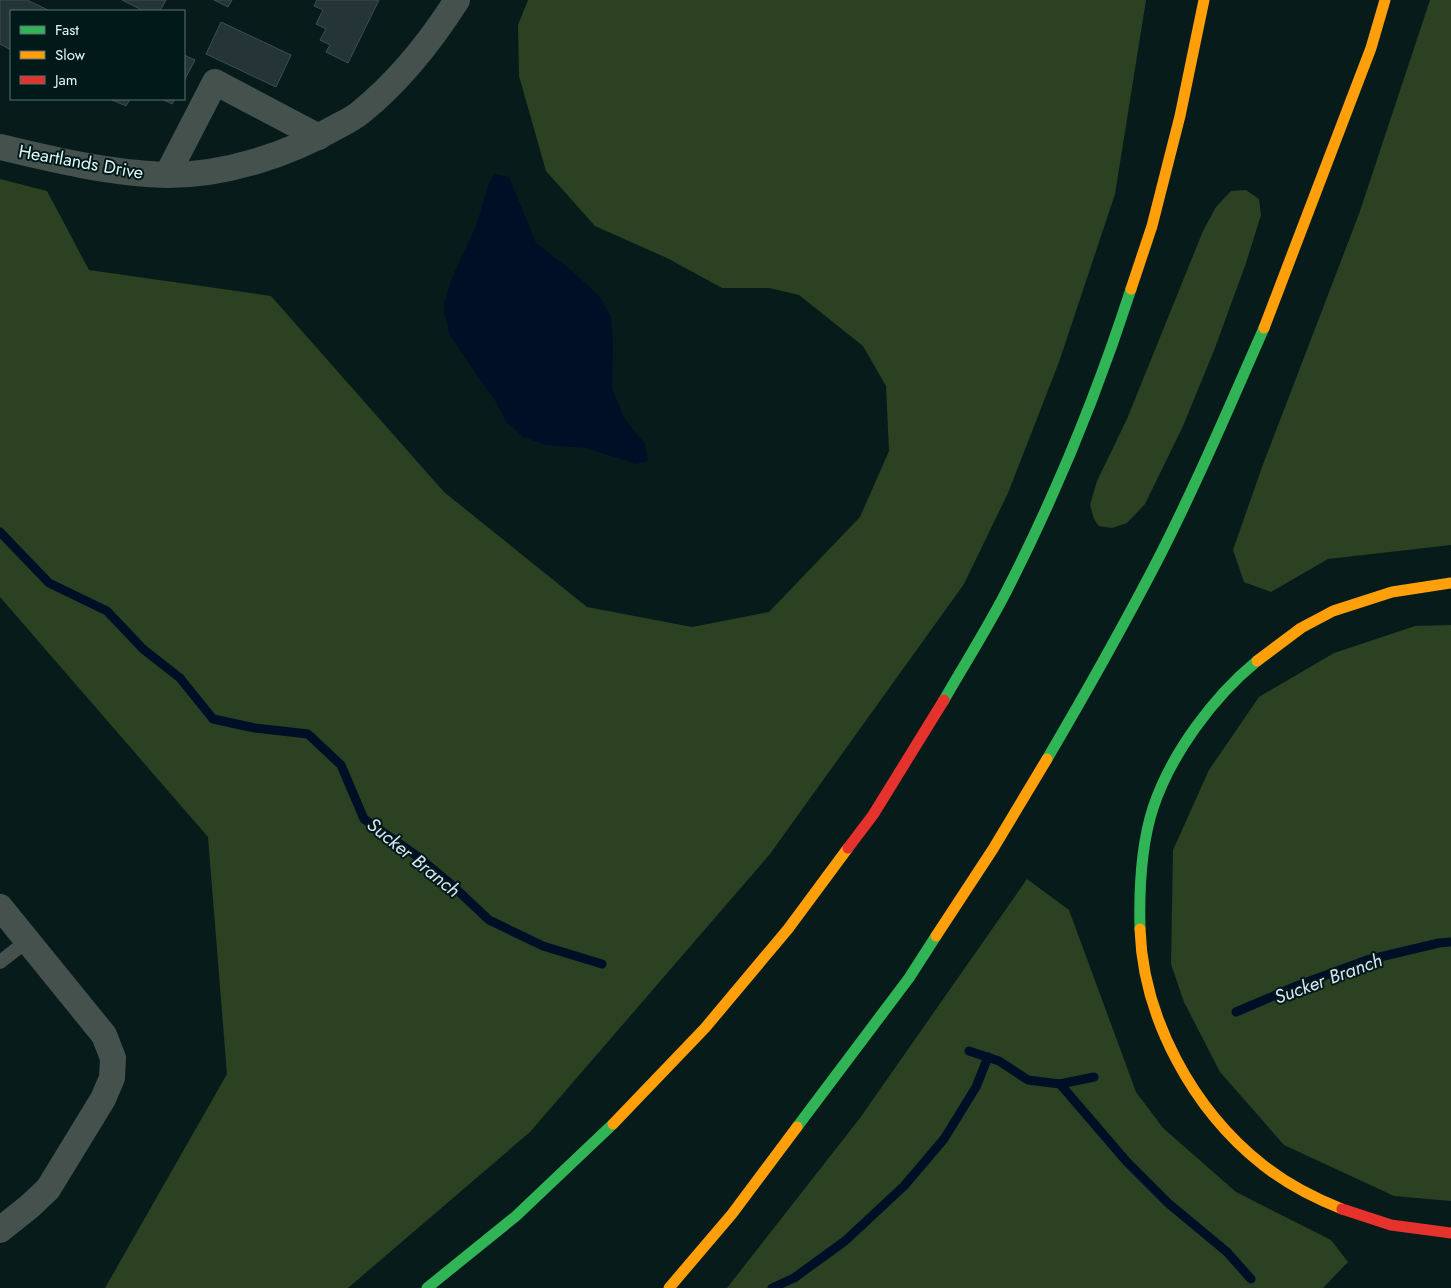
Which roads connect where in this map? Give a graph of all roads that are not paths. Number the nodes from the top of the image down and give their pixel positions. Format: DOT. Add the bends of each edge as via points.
graph roads {
  1 [pos="457,0"];
  2 [pos="1204,0"];
  3 [pos="1385,0"];
  4 [pos="319,137"];
  5 [pos="0,148"];
  6 [pos="167,175"];
  7 [pos="1451,583"];
  8 [pos="0,907"];
  9 [pos="27,942"];
  10 [pos="0,962"];
  11 [pos="0,1230"];
  12 [pos="1451,1233"];
  13 [pos="427,1288"];
  14 [pos="669,1288"];
  1 -- 4 [label="street, Heartlands Drive" via="439,28 394,82 360,114"];
  2 -- 13 [label="highway" via="1180,116 1152,226 1111,351 1064,468 1008,588 941,705 873,814 788,929 705,1028 613,1124 516,1216"];
  3 -- 14 [label="highway" via="1368,57 1273,308 1159,556 1089,688 993,849 909,978 732,1214"];
  4 -- 6 [label="street, Heartlands Drive" via="268,157 213,171"];
  4 -- 6 [label="street" via="215,82"];
  5 -- 6 [label="street, Heartlands Drive" via="121,172"];
  7 -- 12 [label="highway" via="1394,591 1331,612 1278,643 1232,682 1172,764 1154,806 1143,852 1138,896 1148,990 1163,1034 1181,1069 1212,1115 1246,1151 1284,1180 1323,1201 1373,1221"];
  8 -- 9 [label="street"];
  9 -- 10 [label="lane"];
  9 -- 11 [label="street" via="104,1036 113,1058 112,1078 103,1099 48,1189"];
}
